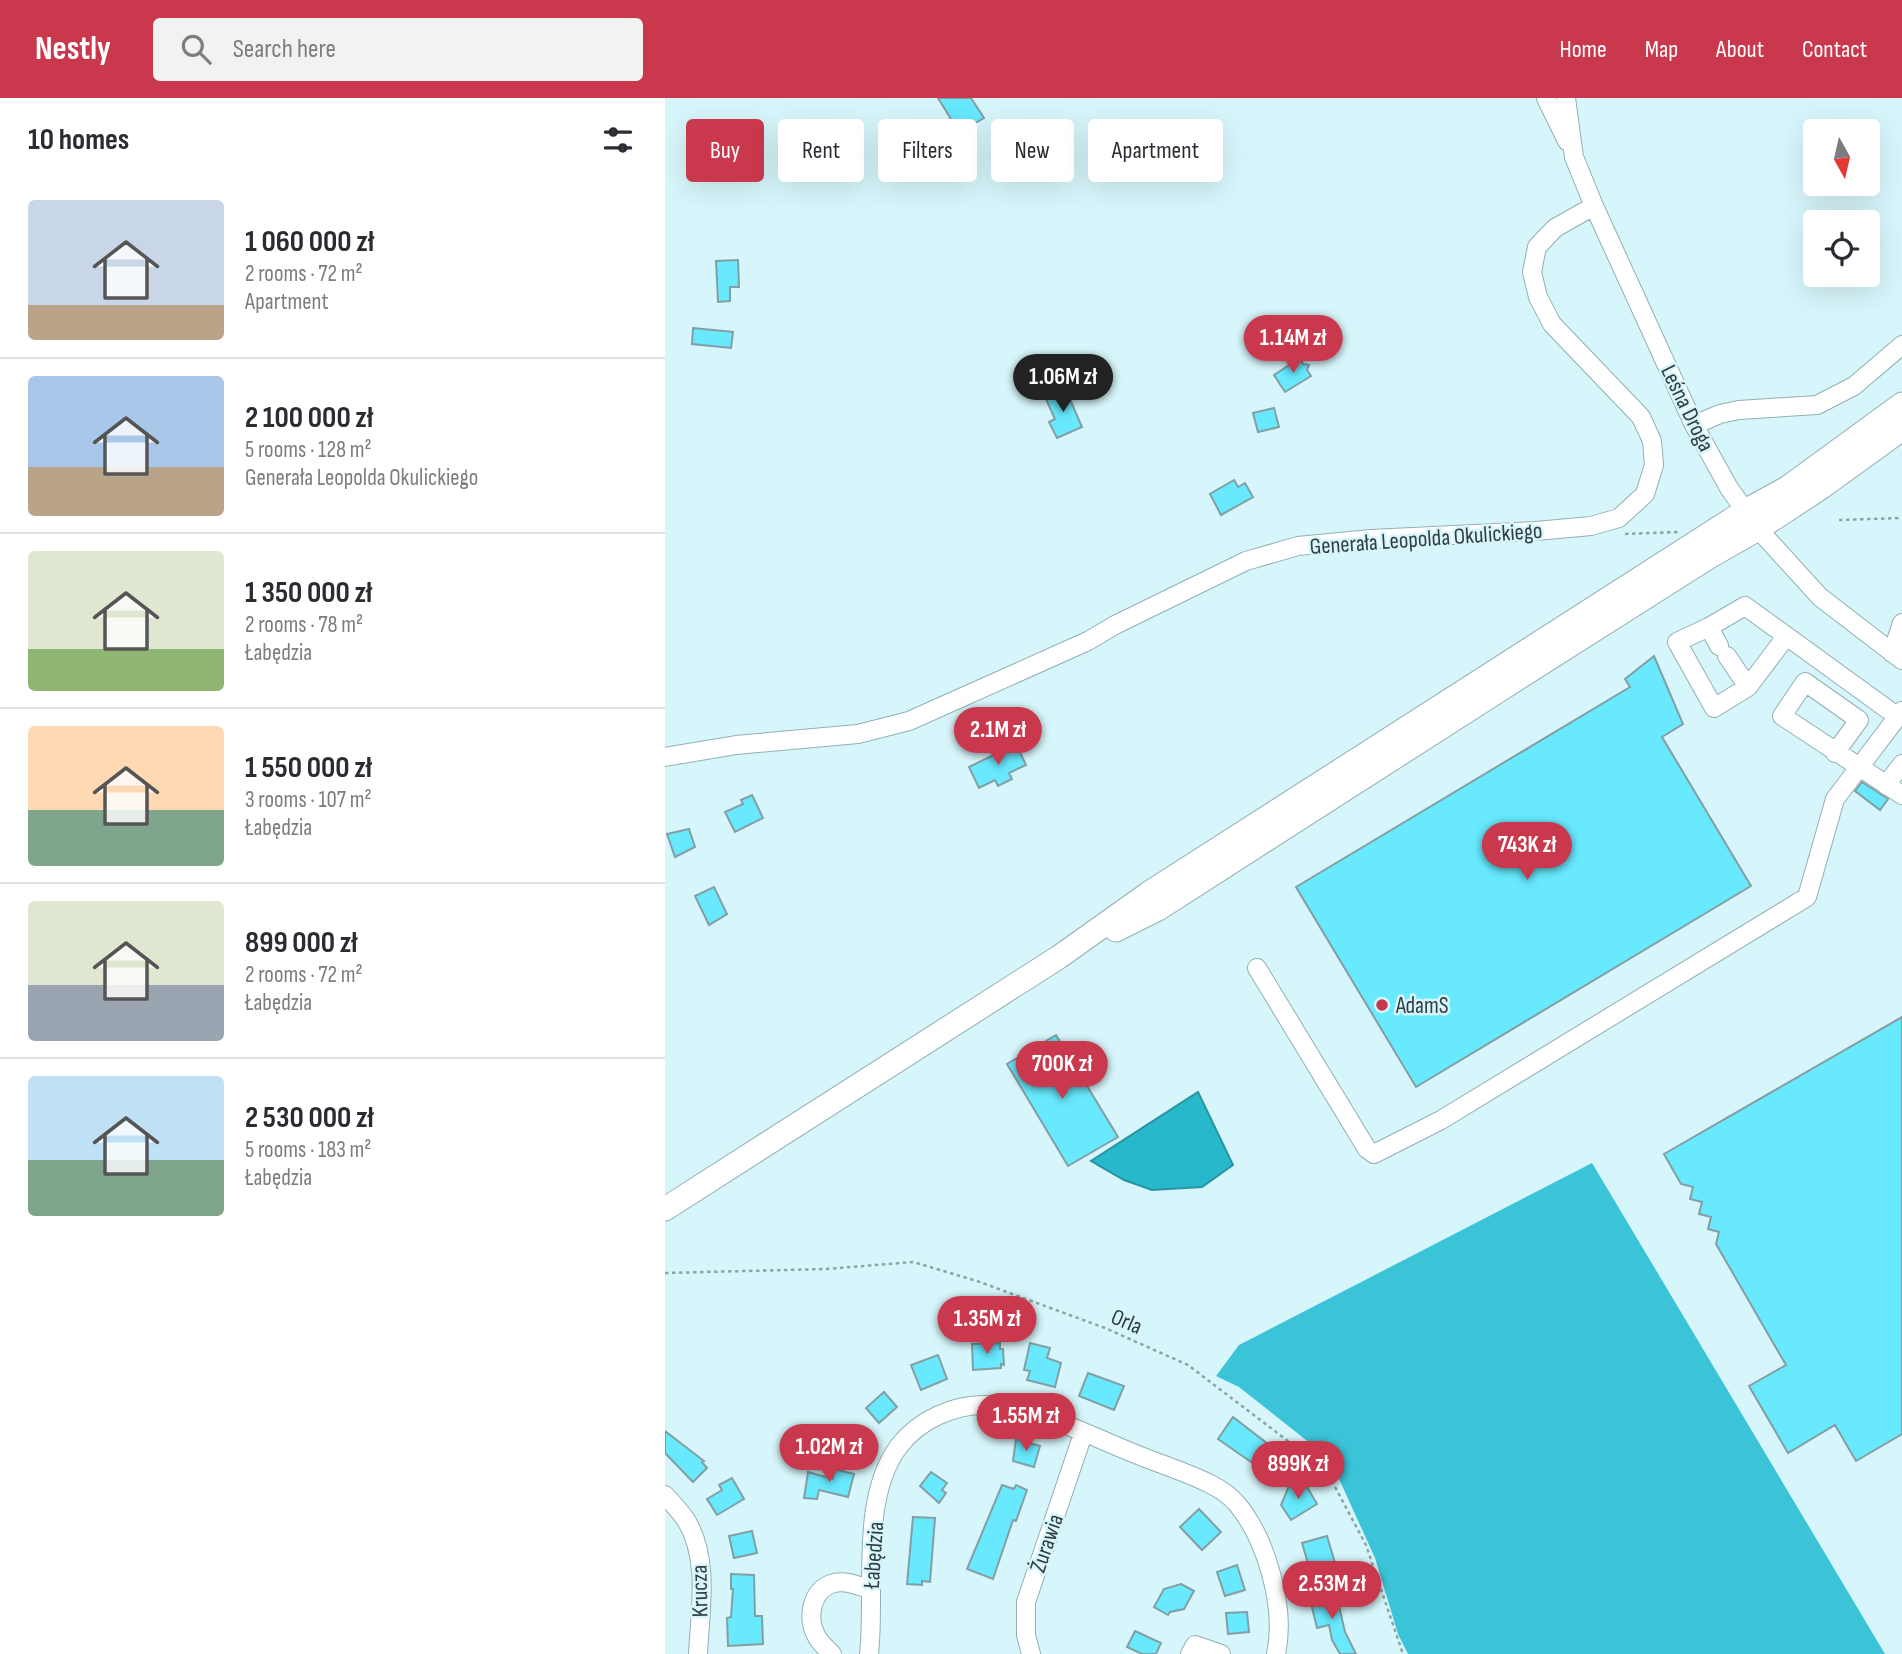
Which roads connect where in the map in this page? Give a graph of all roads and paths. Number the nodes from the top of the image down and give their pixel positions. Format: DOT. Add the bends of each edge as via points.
graph roads {
  1 [pos="1546,98"];
  2 [pos="1566,98"];
  3 [pos="1574,157"];
  4 [pos="1594,206"];
  5 [pos="1902,345"];
  6 [pos="1902,404"];
  7 [pos="1694,425"];
  8 [pos="1902,429"];
  9 [pos="1902,518"];
  10 [pos="1752,520"];
  11 [pos="1839,520"];
  12 [pos="1902,623"];
  13 [pos="1709,627"];
  14 [pos="1785,638"];
  15 [pos="1897,656"];
  16 [pos="1748,687"];
  17 [pos="1900,714"];
  18 [pos="1835,753"];
  19 [pos="665,757"];
  20 [pos="1902,764"];
  21 [pos="1859,767"];
  22 [pos="1886,785"];
  23 [pos="1902,795"];
  24 [pos="1257,968"];
  25 [pos="665,1209"];
  26 [pos="665,1273"];
  27 [pos="1083,1434"];
  28 [pos="665,1495"];
  29 [pos="870,1589"];
  30 [pos="698,1654"];
  31 [pos="832,1654"];
  32 [pos="869,1654"];
  33 [pos="1031,1654"];
  34 [pos="1190,1654"];
  35 [pos="1221,1654"];
  36 [pos="1276,1654"];
  37 [pos="1403,1654"];
  1 -- 3 [label="street"];
  2 -- 3 [label="street, Leśna Droga"];
  3 -- 4 [label="street, Leśna Droga"];
  4 -- 7 [label="street, Leśna Droga"];
  4 -- 19 [label="street, Generała Leopolda Okulickiego" via="1555,228 1538,247 1532,272 1538,298 1552,324 1641,417 1652,441 1654,465 1645,494 1619,518 1564,529 1298,546 1246,561 1088,641 909,721 858,734 736,745"];
  5 -- 7 [label="street" via="1854,386 1817,405 1739,410"];
  6 -- 10 [label="main road" via="1787,488"];
  7 -- 10 [label="street, Leśna Droga"];
  8 -- 10 [label="main road" via="1822,486"];
  9 -- 11 [label="path"];
  10 -- 15 [label="street, Leśna Droga" via="1820,597"];
  10 -- 25 [label="main road" via="1709,556 1158,909 1059,957"];
  12 -- 15 [label="street"];
  13 -- 14 [label="street" via="1745,606"];
  13 -- 16 [label="street"];
  13 -- 16 [label="street" via="1677,642 1714,708"];
  14 -- 16 [label="street"];
  14 -- 17 [label="street"];
  17 -- 21 [label="street"];
  18 -- 21 [label="street"];
  20 -- 22 [label="street"];
  21 -- 22 [label="street"];
  21 -- 24 [label="street" via="1835,799 1807,897 1440,1121 1374,1154"];
  22 -- 23 [label="street"];
  26 -- 37 [label="path, Orla" via="913,1262 1105,1328 1188,1365 1326,1470 1366,1545"];
  27 -- 29 [label="street, Łabędzia" via="1022,1410 986,1405 948,1411 921,1424 898,1447 884,1476 874,1518"];
  27 -- 33 [label="street, Żurawia" via="1025,1602"];
  27 -- 36 [label="street, Łabędzia" via="1213,1485 1236,1503 1257,1534 1271,1570 1278,1618"];
  28 -- 30 [label="street, Krucza" via="686,1521 698,1550 702,1574"];
  29 -- 31 [label="street" via="831,1584 812,1605 817,1638"];
  29 -- 32 [label="street, Łabędzia"];
  34 -- 35 [label="street" via="1195,1645"];
}
